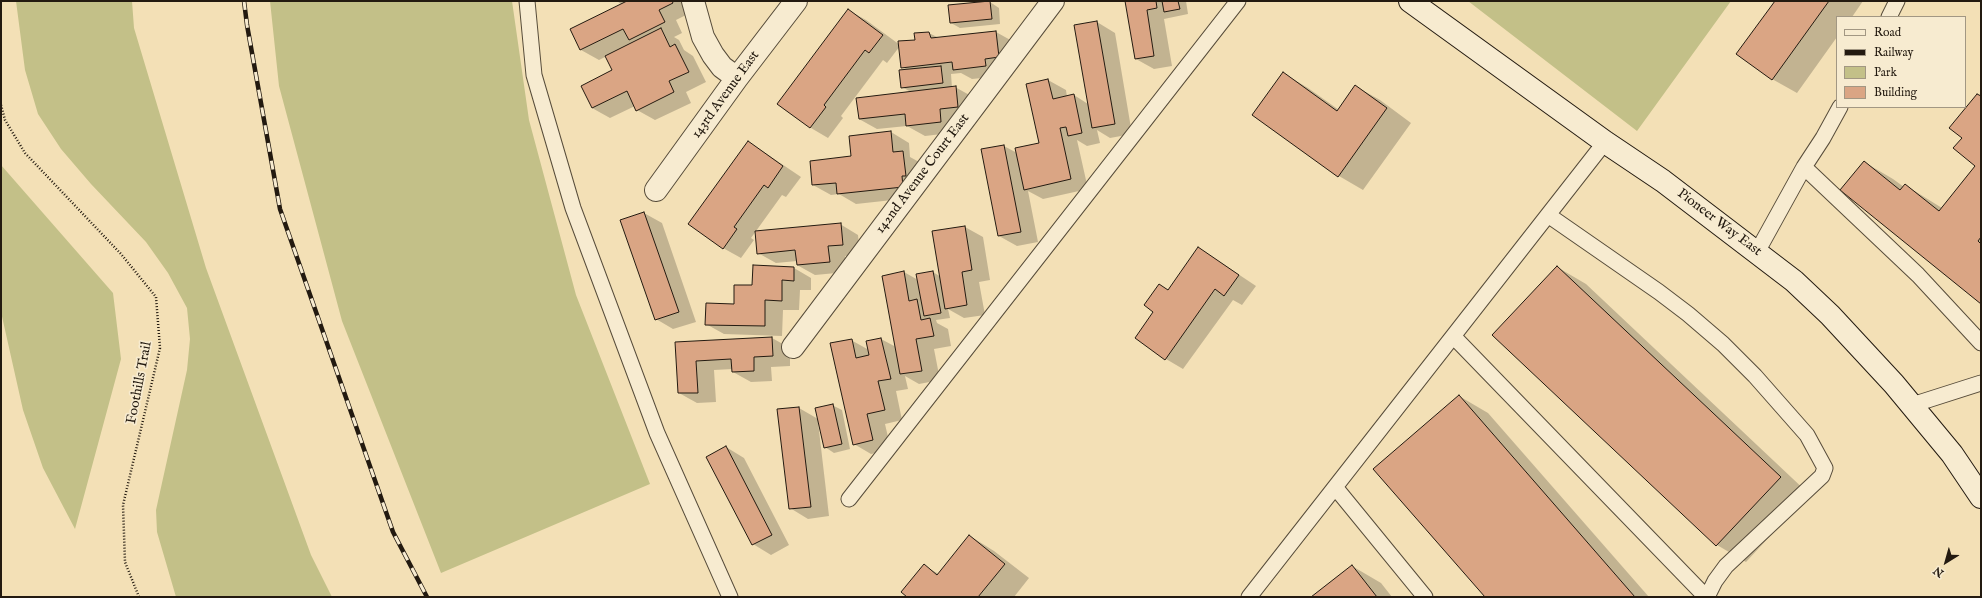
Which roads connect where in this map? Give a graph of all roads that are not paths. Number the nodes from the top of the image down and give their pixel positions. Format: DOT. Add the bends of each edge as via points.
graph roads {
  1 [pos="526,1"];
  2 [pos="693,1"];
  3 [pos="796,1"];
  4 [pos="1053,1"];
  5 [pos="1238,1"];
  6 [pos="1410,1"];
  7 [pos="1897,1"];
  8 [pos="1890,16"];
  9 [pos="737,78"];
  10 [pos="1839,108"];
  11 [pos="1605,142"];
  12 [pos="1804,167"];
  13 [pos="656,190"];
  14 [pos="1548,215"];
  15 [pos="1757,252"];
  16 [pos="1454,337"];
  17 [pos="1981,343"];
  18 [pos="793,347"];
  19 [pos="1981,383"];
  20 [pos="1912,406"];
  21 [pos="1335,487"];
  22 [pos="1981,497"];
  23 [pos="849,499"];
  24 [pos="730,597"];
  25 [pos="1249,597"];
  26 [pos="1425,597"];
  27 [pos="1706,597"];
  1 -- 24 [label="lane" via="534,75 573,208 657,433"];
  2 -- 9 [label="street" via="703,37 722,67"];
  3 -- 9 [label="street, 143rd Avenue East"];
  4 -- 18 [label="street, 142nd Avenue Court East"];
  5 -- 23 [label="lane"];
  6 -- 11 [label="street, Pioneer Way East"];
  7 -- 8 [label="lane"];
  9 -- 13 [label="street, 143rd Avenue East"];
  10 -- 12 [label="lane"];
  11 -- 14 [label="lane"];
  11 -- 15 [label="street, Pioneer Way East" via="1663,181"];
  12 -- 15 [label="lane"];
  12 -- 17 [label="lane" via="1918,275"];
  14 -- 16 [label="lane"];
  14 -- 27 [label="lane" via="1665,296 1723,344 1807,435 1825,468 1822,476 1726,566"];
  15 -- 20 [label="street, Pioneer Way East" via="1794,281 1830,315"];
  16 -- 21 [label="lane"];
  16 -- 27 [label="lane"];
  19 -- 20 [label="lane"];
  20 -- 22 [label="street, Pioneer Way East" via="1952,454"];
  21 -- 25 [label="lane"];
  21 -- 26 [label="lane"];
}
